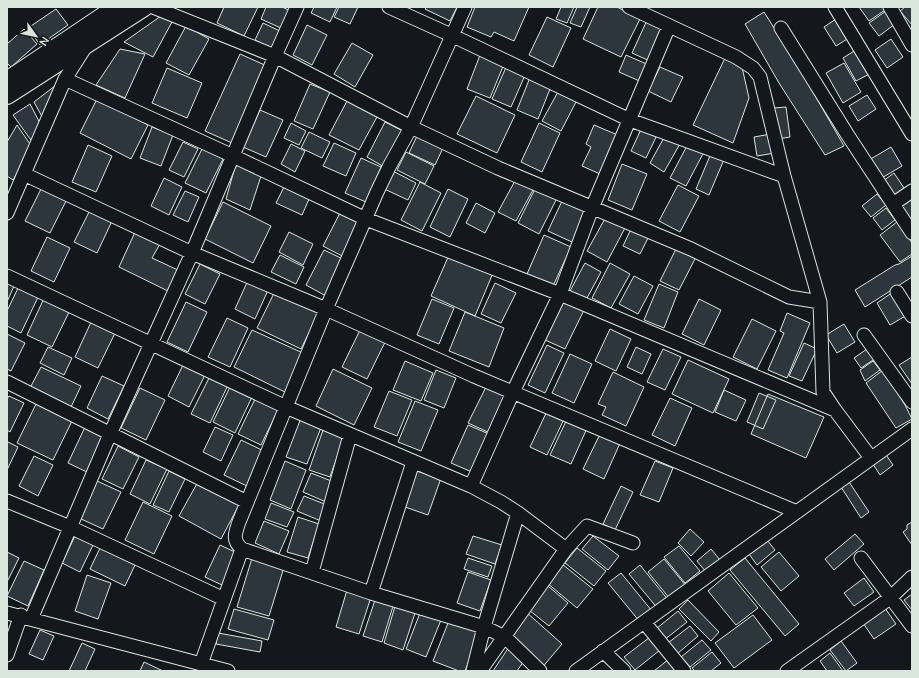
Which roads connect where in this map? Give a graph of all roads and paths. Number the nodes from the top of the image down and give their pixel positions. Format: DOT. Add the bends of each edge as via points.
graph roads {
  1 [pos="117,7"];
  2 [pos="144,7"];
  3 [pos="153,7"];
  4 [pos="297,7"];
  5 [pos="389,7"];
  6 [pos="465,7"];
  7 [pos="628,7"];
  8 [pos="835,7"];
  9 [pos="890,7"];
  10 [pos="102,13"];
  11 [pos="669,26"];
  12 [pos="781,28"];
  13 [pos="451,35"];
  14 [pos="88,42"];
  15 [pos="912,45"];
  16 [pos="275,56"];
  17 [pos="65,79"];
  18 [pos="7,81"];
  19 [pos="7,95"];
  20 [pos="630,120"];
  21 [pos="411,128"];
  22 [pos="912,134"];
  23 [pos="233,156"];
  24 [pos="24,174"];
  25 [pos="784,176"];
  26 [pos="12,188"];
  27 [pos="912,191"];
  28 [pos="893,204"];
  29 [pos="592,208"];
  30 [pos="7,213"];
  31 [pos="366,219"];
  32 [pos="912,233"];
  33 [pos="192,253"];
  34 [pos="7,276"];
  35 [pos="897,292"];
  36 [pos="560,294"];
  37 [pos="820,302"];
  38 [pos="326,309"];
  39 [pos="912,316"];
  40 [pos="864,335"];
  41 [pos="152,344"];
  42 [pos="7,382"];
  43 [pos="513,392"];
  44 [pos="912,402"];
  45 [pos="286,407"];
  46 [pos="835,410"];
  47 [pos="912,429"];
  48 [pos="110,434"];
  49 [pos="350,435"];
  50 [pos="871,458"];
  51 [pos="413,462"];
  52 [pos="471,486"];
  53 [pos="7,500"];
  54 [pos="247,502"];
  55 [pos="797,512"];
  56 [pos="518,513"];
  57 [pos="70,527"];
  58 [pos="633,543"];
  59 [pos="242,549"];
  60 [pos="566,549"];
  61 [pos="861,558"];
  62 [pos="312,572"];
  63 [pos="912,578"];
  64 [pos="371,593"];
  65 [pos="890,598"];
  66 [pos="224,599"];
  67 [pos="7,613"];
  68 [pos="26,617"];
  69 [pos="644,622"];
  70 [pos="912,626"];
  71 [pos="484,627"];
  72 [pos="505,637"];
  73 [pos="603,651"];
  74 [pos="7,655"];
  75 [pos="201,664"];
  76 [pos="220,670"];
  77 [pos="473,671"];
  78 [pos="480,671"];
  79 [pos="540,671"];
  80 [pos="576,671"];
  81 [pos="624,671"];
  82 [pos="684,671"];
  83 [pos="787,671"];
  1 -- 10 [label="main road"];
  2 -- 14 [label="main road"];
  3 -- 16 [label="street"];
  4 -- 16 [label="street"];
  5 -- 13 [label="street"];
  6 -- 13 [label="street"];
  7 -- 11 [label="street"];
  8 -- 22 [label="street"];
  9 -- 15 [label="street"];
  10 -- 14 [label="main road"];
  10 -- 18 [label="main road"];
  11 -- 20 [label="street"];
  11 -- 25 [label="street" via="736,57 757,72"];
  12 -- 28 [label="street"];
  13 -- 20 [label="street"];
  13 -- 21 [label="street"];
  14 -- 17 [label="street"];
  14 -- 19 [label="main road"];
  16 -- 21 [label="street"];
  16 -- 23 [label="street"];
  17 -- 23 [label="street"];
  17 -- 24 [label="street"];
  20 -- 25 [label="street"];
  20 -- 29 [label="street"];
  21 -- 29 [label="street"];
  21 -- 31 [label="street" via="389,166"];
  23 -- 31 [label="street"];
  23 -- 33 [label="street"];
  24 -- 26 [label="street"];
  24 -- 33 [label="street"];
  25 -- 37 [label="street"];
  26 -- 30 [label="street"];
  27 -- 28 [label="street"];
  28 -- 32 [label="street"];
  29 -- 36 [label="street"];
  29 -- 37 [label="street" via="691,249 789,297"];
  31 -- 36 [label="street"];
  31 -- 38 [label="street"];
  33 -- 38 [label="street"];
  33 -- 41 [label="street"];
  34 -- 41 [label="street"];
  35 -- 39 [label="street"];
  36 -- 43 [label="street"];
  36 -- 46 [label="street"];
  37 -- 46 [label="street" via="823,392"];
  38 -- 43 [label="street"];
  38 -- 45 [label="street"];
  40 -- 44 [label="street"];
  41 -- 45 [label="street"];
  41 -- 48 [label="street"];
  42 -- 48 [label="street"];
  43 -- 52 [label="street"];
  43 -- 55 [label="street"];
  45 -- 49 [label="street"];
  45 -- 54 [label="street"];
  46 -- 50 [label="street"];
  47 -- 50 [label="street"];
  48 -- 54 [label="street"];
  48 -- 57 [label="street"];
  49 -- 51 [label="street"];
  49 -- 62 [label="street"];
  50 -- 55 [label="street"];
  51 -- 52 [label="street"];
  51 -- 64 [label="street"];
  52 -- 56 [label="street"];
  53 -- 57 [label="street"];
  54 -- 59 [label="street" via="235,536 236,544"];
  55 -- 69 [label="street"];
  56 -- 60 [label="street"];
  56 -- 71 [label="street"];
  57 -- 66 [label="street"];
  57 -- 68 [label="street"];
  58 -- 60 [label="street" via="587,526"];
  59 -- 62 [label="street"];
  59 -- 66 [label="street"];
  60 -- 72 [label="street"];
  61 -- 65 [label="street"];
  62 -- 64 [label="street"];
  63 -- 65 [label="street"];
  64 -- 71 [label="street"];
  65 -- 70 [label="street"];
  65 -- 83 [label="street"];
  66 -- 75 [label="street"];
  67 -- 68 [label="street"];
  68 -- 74 [label="street"];
  68 -- 75 [label="street"];
  69 -- 73 [label="street"];
  69 -- 82 [label="street"];
  71 -- 72 [label="street"];
  71 -- 77 [label="street"];
  72 -- 78 [label="street"];
  72 -- 79 [label="street"];
  73 -- 80 [label="street"];
  73 -- 81 [label="street"];
  75 -- 76 [label="street"];
}
